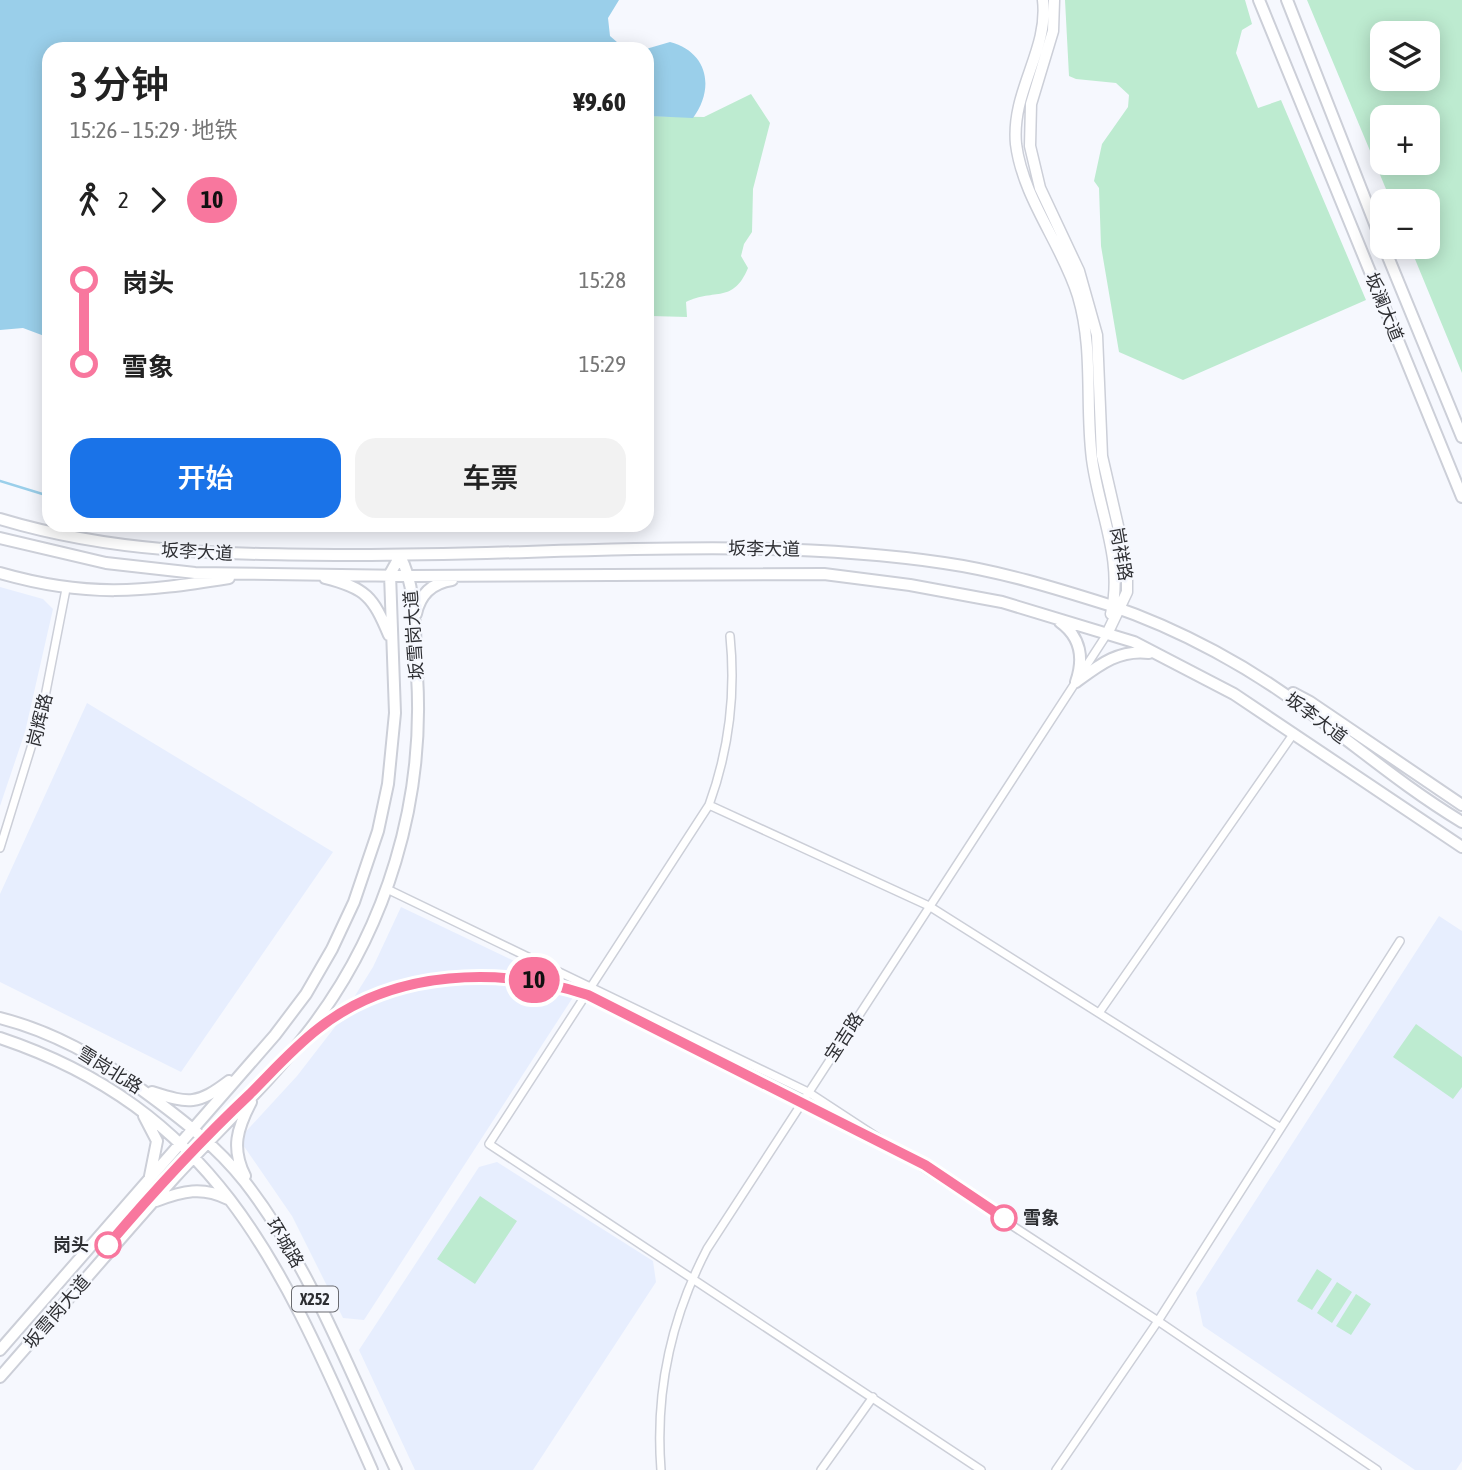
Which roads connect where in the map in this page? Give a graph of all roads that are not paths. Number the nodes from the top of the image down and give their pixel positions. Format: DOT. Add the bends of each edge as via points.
graph roads {
  1 [pos="1044,0"];
  2 [pos="1054,0"];
  3 [pos="1259,0"];
  4 [pos="1287,0"];
  5 [pos="1370,211"];
  6 [pos="1389,259"];
  7 [pos="1462,437"];
  8 [pos="1462,497"];
  9 [pos="0,519"];
  10 [pos="42,530"];
  11 [pos="50,532"];
  12 [pos="0,538"];
  13 [pos="400,556"];
  14 [pos="0,573"];
  15 [pos="259,573"];
  16 [pos="309,573"];
  17 [pos="390,574"];
  18 [pos="475,575"];
  19 [pos="410,576"];
  20 [pos="66,589"];
  21 [pos="1116,608"];
  22 [pos="1055,618"];
  23 [pos="1107,634"];
  24 [pos="730,636"];
  25 [pos="413,641"];
  26 [pos="392,642"];
  27 [pos="1161,656"];
  28 [pos="1076,681"];
  29 [pos="1273,686"];
  30 [pos="1294,733"];
  31 [pos="709,806"];
  32 [pos="1462,806"];
  33 [pos="1462,822"];
  34 [pos="1462,846"];
  35 [pos="0,848"];
  36 [pos="387,889"];
  37 [pos="929,906"];
  38 [pos="1400,941"];
  39 [pos="591,987"];
  40 [pos="1098,1013"];
  41 [pos="0,1018"];
  42 [pos="0,1038"];
  43 [pos="240,1074"];
  44 [pos="259,1087"];
  45 [pos="141,1088"];
  46 [pos="808,1092"];
  47 [pos="140,1111"];
  48 [pos="1281,1128"];
  49 [pos="194,1130"];
  50 [pos="182,1143"];
  51 [pos="209,1143"];
  52 [pos="195,1156"];
  53 [pos="147,1183"];
  54 [pos="252,1191"];
  55 [pos="231,1201"];
  56 [pos="154,1202"];
  57 [pos="692,1278"];
  58 [pos="1158,1321"];
  59 [pos="0,1350"];
  60 [pos="0,1377"];
  61 [pos="873,1397"];
  62 [pos="372,1470"];
  63 [pos="396,1470"];
  64 [pos="661,1470"];
  65 [pos="821,1470"];
  66 [pos="981,1470"];
  67 [pos="1056,1470"];
  68 [pos="1377,1470"];
  1 -- 21 [label="street, 岗祥路" via="1043,29 1017,109 1017,145 1025,180 1070,275 1083,316 1090,358 1092,457 1116,566"];
  2 -- 21 [label="street, 岗祥路" via="1053,30 1031,104 1030,146 1040,187 1079,271 1097,335 1102,456 1127,579 1127,592"];
  3 -- 8 [label="main road, 坂澜大道"];
  4 -- 5 [label="main road"];
  6 -- 7 [label="main road, 坂澜大道"];
  9 -- 10 [label="main road, 坂李大道"];
  11 -- 13 [label="main road, 坂李大道" via="167,552"];
  12 -- 15 [label="main road, 坂李大道" via="76,558 136,567"];
  13 -- 17 [label="main road, 坂雪岗大道"];
  13 -- 19 [label="main road, 坂雪岗大道"];
  13 -- 21 [label="main road, 坂李大道" via="708,549 859,553 948,564 1027,581"];
  14 -- 20 [label="main road"];
  15 -- 16 [label="main road, 坂李大道"];
  15 -- 20 [label="main road" via="154,590"];
  16 -- 17 [label="main road, 坂李大道"];
  16 -- 26 [label="main road" via="362,591 377,607"];
  17 -- 19 [label="main road, 坂李大道"];
  17 -- 26 [label="main road, 坂雪岗大道"];
  18 -- 19 [label="main road, 坂李大道"];
  18 -- 22 [label="main road, 坂李大道" via="824,574 1002,602"];
  18 -- 25 [label="main road" via="440,582 425,593 416,610"];
  19 -- 25 [label="main road, 坂雪岗大道"];
  20 -- 35 [label="street, 岗辉路" via="43,712"];
  21 -- 23 [label="street, 岗祥路"];
  21 -- 29 [label="main road, 坂李大道"];
  22 -- 23 [label="main road, 坂李大道"];
  22 -- 28 [label="main road" via="1078,645 1081,657"];
  23 -- 27 [label="main road, 坂李大道"];
  23 -- 28 [label="street, 宝吉路"];
  24 -- 31 [label="street" via="730,722"];
  25 -- 36 [label="main road, 坂雪岗大道" via="415,760 404,831"];
  26 -- 43 [label="main road, 坂雪岗大道" via="391,761 364,878 344,926 306,994"];
  27 -- 28 [label="main road" via="1120,654"];
  27 -- 30 [label="main road, 坂李大道" via="1234,694"];
  28 -- 37 [label="street, 宝吉路"];
  29 -- 32 [label="main road" via="1310,702"];
  29 -- 33 [label="main road, 坂李大道" via="1387,774"];
  30 -- 34 [label="main road, 坂李大道"];
  30 -- 40 [label="street"];
  31 -- 37 [label="street"];
  31 -- 39 [label="street"];
  36 -- 39 [label="street"];
  36 -- 44 [label="main road, 坂雪岗大道" via="341,984 295,1048"];
  37 -- 40 [label="street"];
  37 -- 46 [label="street, 宝吉路"];
  38 -- 48 [label="street"];
  39 -- 46 [label="street"];
  39 -- 57 [label="street" via="489,1144"];
  40 -- 48 [label="street"];
  41 -- 45 [label="main road, 雪岗北路 / X252" via="48,1034"];
  42 -- 47 [label="main road, 雪岗北路 / X252" via="77,1070"];
  43 -- 45 [label="main road" via="202,1100 190,1102"];
  43 -- 49 [label="main road, 坂雪岗大道"];
  44 -- 51 [label="main road, 坂雪岗大道"];
  44 -- 54 [label="main road" via="236,1135 240,1167"];
  45 -- 49 [label="main road, 雪岗北路 / X252"];
  46 -- 57 [label="street, 宝吉路" via="719,1228"];
  46 -- 58 [label="street"];
  47 -- 50 [label="main road, 雪岗北路 / X252"];
  47 -- 53 [label="main road" via="156,1141 154,1168"];
  48 -- 58 [label="street"];
  49 -- 50 [label="main road, 坂雪岗大道"];
  49 -- 51 [label="main road, 雪岗北路 / X252"];
  50 -- 52 [label="main road, 雪岗北路 / X252"];
  50 -- 53 [label="main road, 坂雪岗大道"];
  51 -- 52 [label="main road, 坂雪岗大道"];
  51 -- 54 [label="main road, 环城路 / X252"];
  52 -- 55 [label="main road, 环城路 / X252"];
  52 -- 56 [label="main road, 坂雪岗大道"];
  53 -- 59 [label="main road, 坂雪岗大道"];
  54 -- 63 [label="main road, 环城路 / X252" via="297,1260"];
  55 -- 56 [label="main road" via="197,1190"];
  55 -- 62 [label="main road, 环城路 / X252" via="250,1223 307,1323"];
  56 -- 60 [label="main road, 坂雪岗大道"];
  57 -- 61 [label="street"];
  57 -- 64 [label="street, 宝吉路" via="664,1376"];
  58 -- 67 [label="street"];
  58 -- 68 [label="street"];
  61 -- 65 [label="street"];
  61 -- 66 [label="street"];
}
